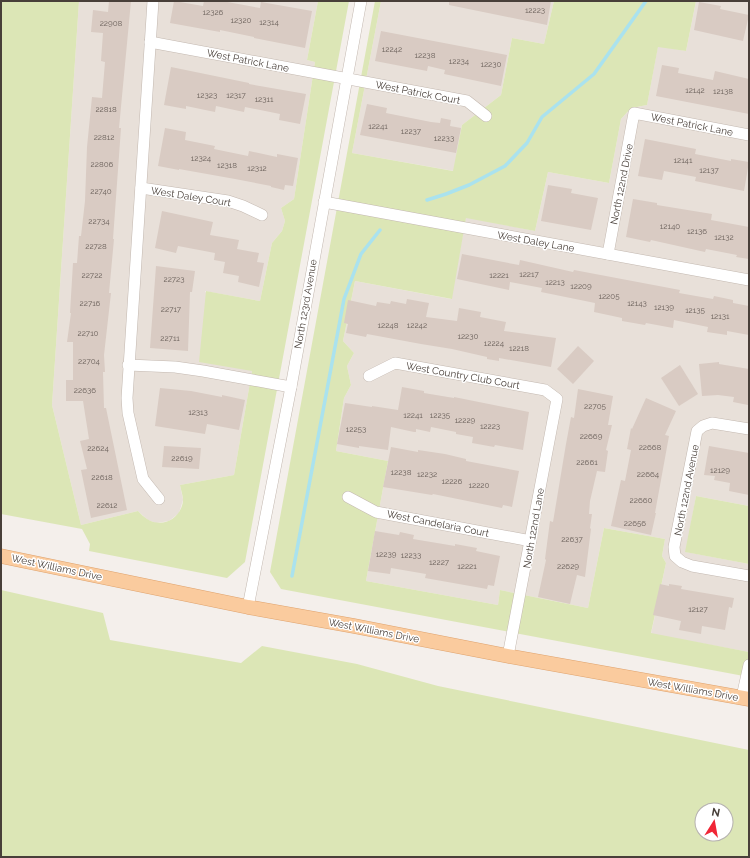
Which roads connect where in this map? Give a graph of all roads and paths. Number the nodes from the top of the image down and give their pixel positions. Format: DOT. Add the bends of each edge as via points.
graph roads {
  1 [pos="153,1"];
  2 [pos="361,1"];
  3 [pos="150,42"];
  4 [pos="346,79"];
  5 [pos="634,113"];
  6 [pos="486,116"];
  7 [pos="749,135"];
  8 [pos="141,188"];
  9 [pos="324,202"];
  10 [pos="262,215"];
  11 [pos="608,254"];
  12 [pos="749,280"];
  13 [pos="128,365"];
  14 [pos="369,376"];
  15 [pos="291,387"];
  16 [pos="557,399"];
  17 [pos="749,429"];
  18 [pos="348,497"];
  19 [pos="159,499"];
  20 [pos="531,541"];
  21 [pos="1,556"];
  22 [pos="749,576"];
  23 [pos="248,607"];
  24 [pos="508,656"];
  25 [pos="749,665"];
  26 [pos="746,698"];
  1 -- 3 [label="street"];
  2 -- 4 [label="street, North 123rd Avenue"];
  3 -- 4 [label="street, West Patrick Lane"];
  3 -- 8 [label="street"];
  4 -- 6 [label="street, West Patrick Court" via="467,101"];
  4 -- 9 [label="street, North 123rd Avenue"];
  5 -- 7 [label="street, West Patrick Lane"];
  5 -- 11 [label="street, North 122nd Drive"];
  8 -- 10 [label="street, West Daley Court" via="228,201"];
  8 -- 13 [label="street"];
  9 -- 11 [label="street, West Daley Lane"];
  9 -- 15 [label="street, North 123rd Avenue"];
  11 -- 12 [label="street, West Daley Lane"];
  13 -- 15 [label="street" via="175,367"];
  13 -- 19 [label="street" via="128,413 143,479"];
  14 -- 16 [label="street, West Country Club Court" via="395,363 545,390"];
  15 -- 23 [label="street, North 123rd Avenue"];
  16 -- 20 [label="street, North 122nd Lane"];
  17 -- 22 [label="street, North 122nd Avenue" via="712,423 697,431 674,547 675,556 692,566"];
  18 -- 20 [label="street, West Candelaria Court" via="376,512"];
  20 -- 24 [label="street, North 122nd Lane"];
  21 -- 23 [label="main road, West Williams Drive"];
  23 -- 24 [label="main road, West Williams Drive"];
  24 -- 26 [label="main road, West Williams Drive"];
  25 -- 26 [label="street"];
}
